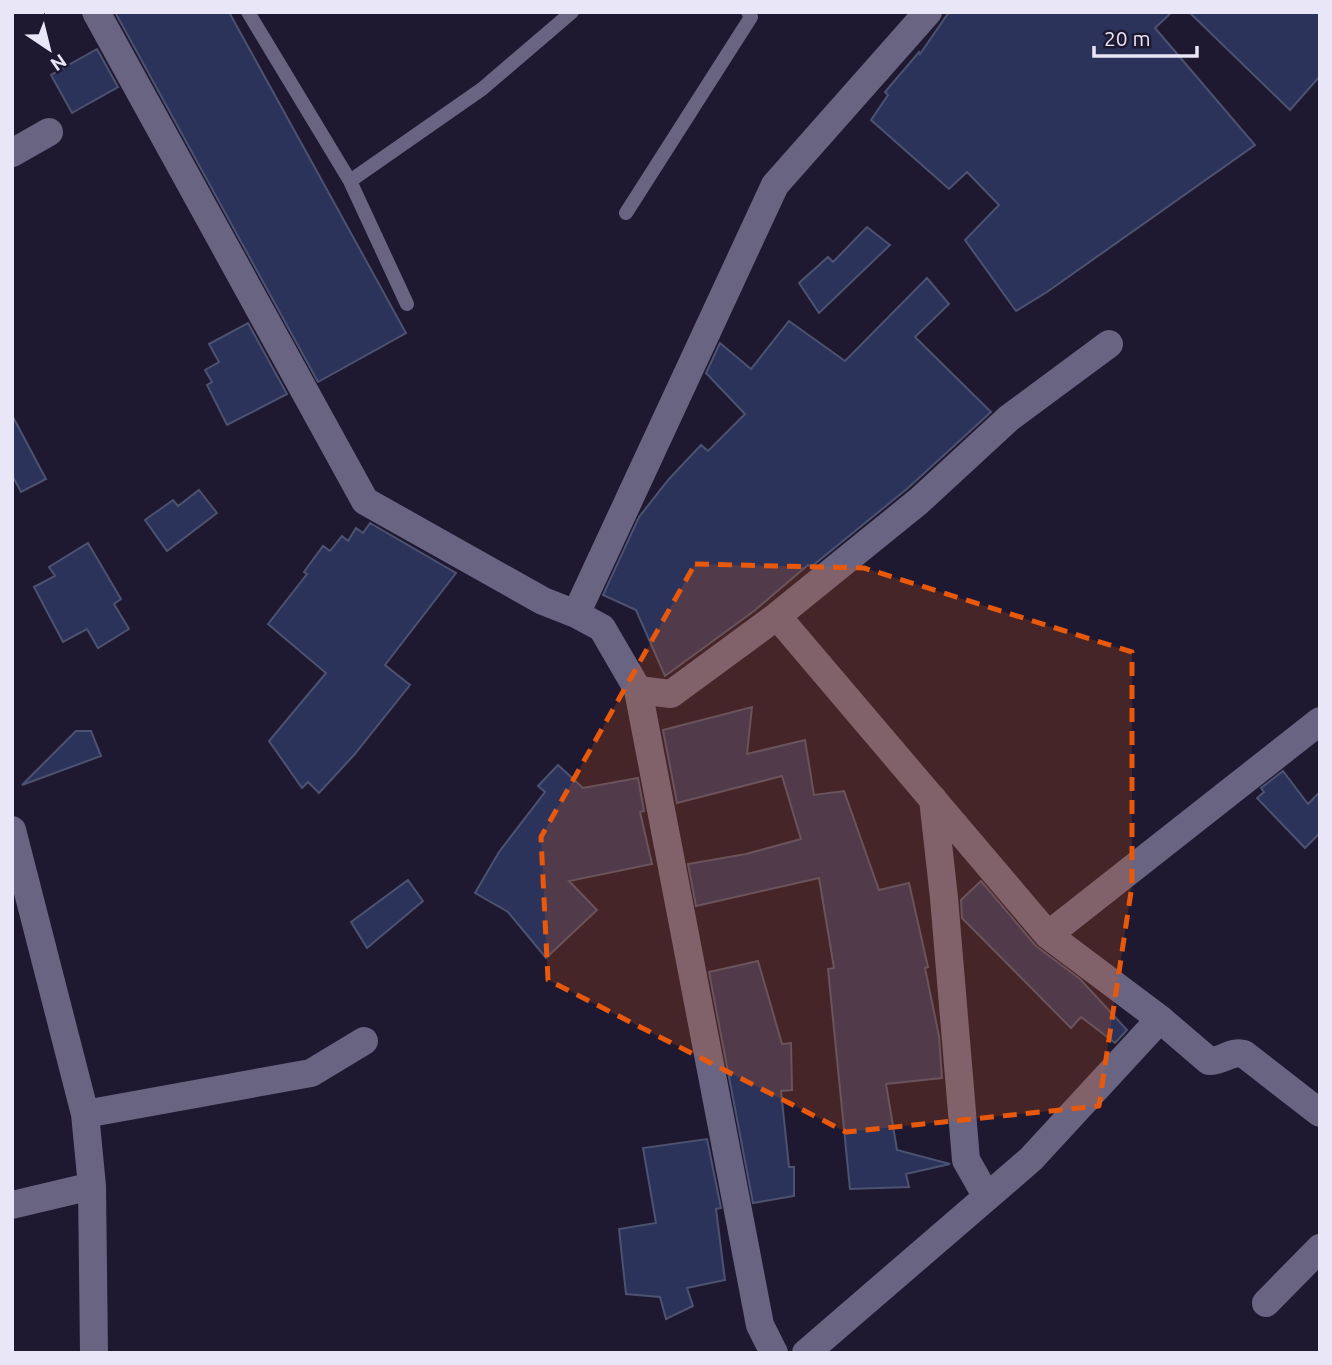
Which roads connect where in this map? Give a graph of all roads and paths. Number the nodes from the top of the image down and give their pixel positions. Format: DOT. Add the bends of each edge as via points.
graph roads {
  1 [pos="96,12"];
  2 [pos="248,12"];
  3 [pos="572,12"];
  4 [pos="748,12"];
  5 [pos="928,12"];
  6 [pos="49,132"];
  7 [pos="12,153"];
  8 [pos="350,181"];
  9 [pos="626,213"];
  10 [pos="407,304"];
  11 [pos="1109,344"];
  12 [pos="576,614"];
  13 [pos="777,617"];
  14 [pos="638,690"];
  15 [pos="1320,721"];
  16 [pos="933,799"];
  17 [pos="12,830"];
  18 [pos="1048,935"];
  19 [pos="1160,1019"];
  20 [pos="363,1041"];
  21 [pos="1320,1113"];
  22 [pos="85,1114"];
  23 [pos="92,1186"];
  24 [pos="987,1197"];
  25 [pos="12,1205"];
  26 [pos="1320,1248"];
  27 [pos="1266,1303"];
  28 [pos="94,1353"];
  29 [pos="774,1353"];
  30 [pos="806,1353"];
  1 -- 12 [label="street" via="365,501 543,601"];
  2 -- 8 [label="lane"];
  3 -- 8 [label="lane" via="482,89"];
  4 -- 9 [label="lane" via="751,17"];
  5 -- 12 [label="street" via="775,185"];
  6 -- 7 [label="street"];
  8 -- 10 [label="lane"];
  11 -- 13 [label="street" via="1009,418 919,502"];
  12 -- 14 [label="street" via="602,628"];
  13 -- 14 [label="street" via="671,694"];
  13 -- 16 [label="street"];
  14 -- 29 [label="street" via="760,1325"];
  15 -- 18 [label="street"];
  16 -- 18 [label="street"];
  16 -- 24 [label="street" via="965,1160"];
  17 -- 22 [label="street"];
  18 -- 19 [label="street"];
  19 -- 21 [label="street" via="1209,1061 1244,1054"];
  19 -- 24 [label="street" via="1031,1159"];
  20 -- 22 [label="street" via="311,1073"];
  22 -- 23 [label="street"];
  23 -- 25 [label="street"];
  23 -- 28 [label="street"];
  24 -- 30 [label="street"];
  26 -- 27 [label="street"];
}
